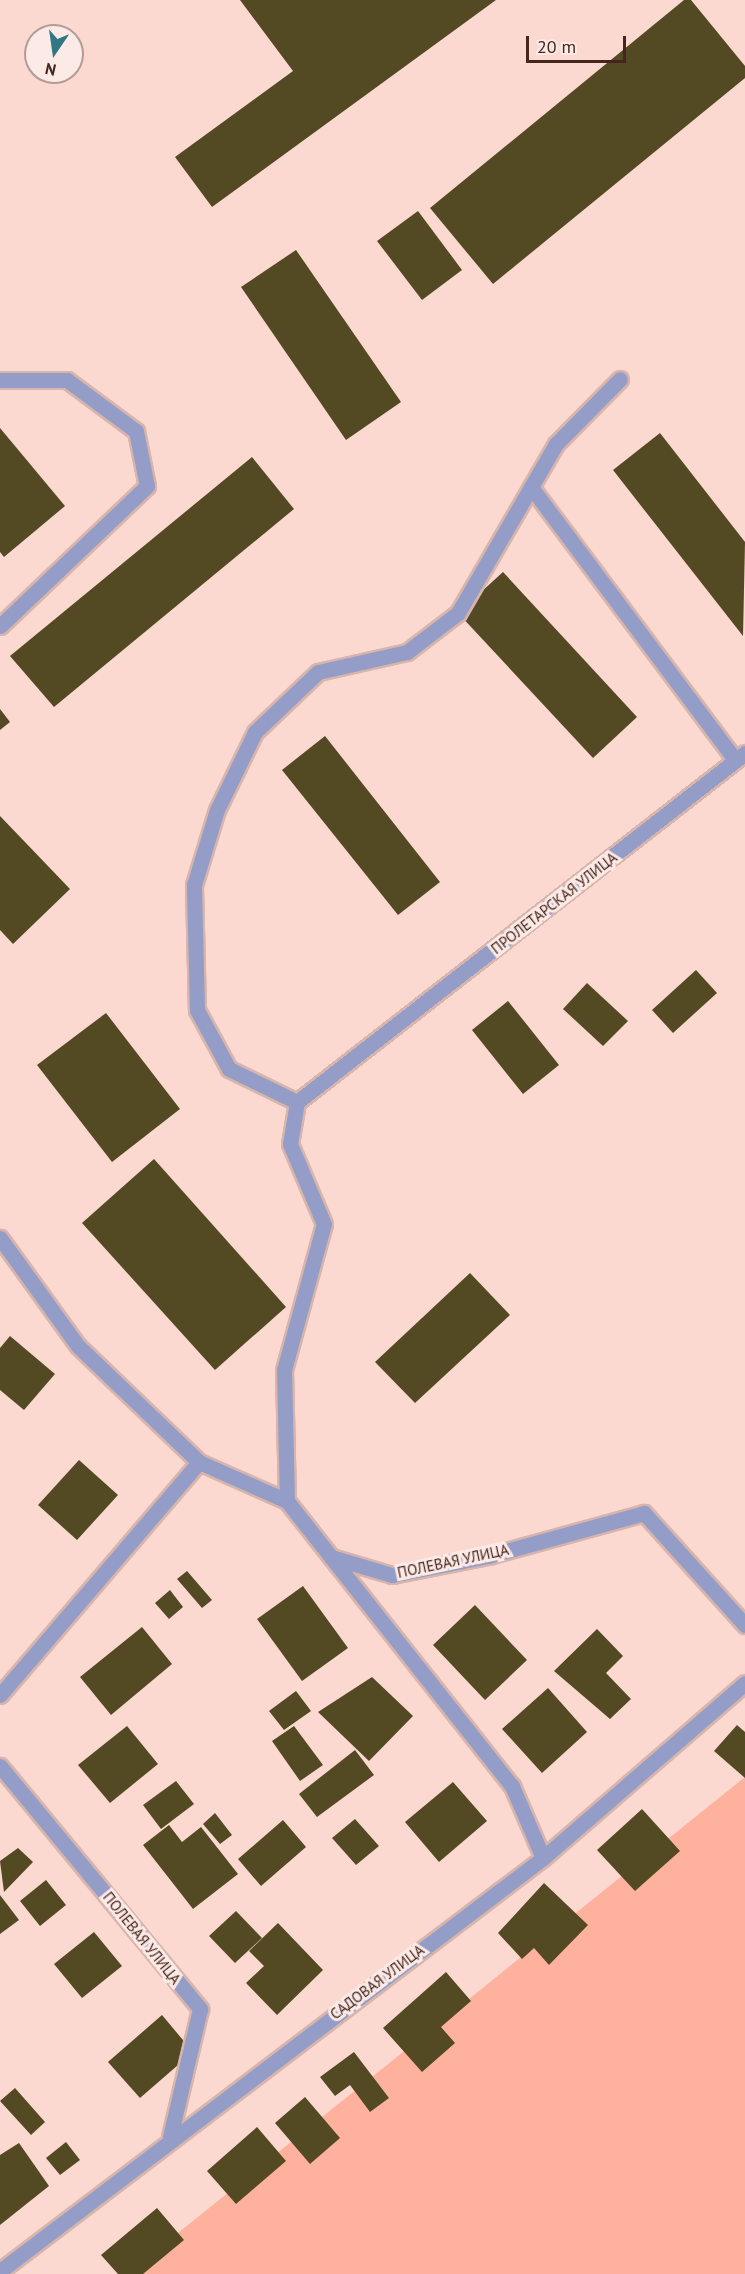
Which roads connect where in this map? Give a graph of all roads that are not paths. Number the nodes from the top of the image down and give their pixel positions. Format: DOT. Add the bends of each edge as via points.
graph roads {
  1 [pos="620,379"];
  2 [pos="0,380"];
  3 [pos="531,487"];
  4 [pos="0,626"];
  5 [pos="740,757"];
  6 [pos="297,1102"];
  7 [pos="0,1238"];
  8 [pos="199,1462"];
  9 [pos="287,1501"];
  10 [pos="331,1557"];
  11 [pos="745,1625"];
  12 [pos="745,1683"];
  13 [pos="0,1695"];
  14 [pos="0,1766"];
  15 [pos="543,1858"];
  16 [pos="171,2136"];
  17 [pos="0,2271"];
  1 -- 3 [label="street" via="556,444"];
  2 -- 4 [label="street" via="67,380 136,431 147,486"];
  3 -- 5 [label="street"];
  3 -- 6 [label="street" via="458,613 407,652 318,672 255,732 217,810 194,885 197,1010 229,1069"];
  5 -- 6 [label="street, ПРОЛЕТАРСКАЯ УЛИЦА"];
  6 -- 9 [label="street" via="290,1144 324,1224 284,1370"];
  7 -- 8 [label="street" via="78,1346"];
  8 -- 9 [label="street"];
  8 -- 13 [label="street"];
  9 -- 10 [label="street"];
  10 -- 11 [label="street, ПОЛЕВАЯ УЛИЦА" via="392,1575 488,1556 644,1513"];
  10 -- 15 [label="street" via="512,1786"];
  12 -- 15 [label="street, САДОВАЯ УЛИЦА"];
  14 -- 16 [label="street, ПОЛЕВАЯ УЛИЦА" via="200,2009"];
  15 -- 16 [label="street, САДОВАЯ УЛИЦА"];
  16 -- 17 [label="street, САДОВАЯ УЛИЦА"];
}
